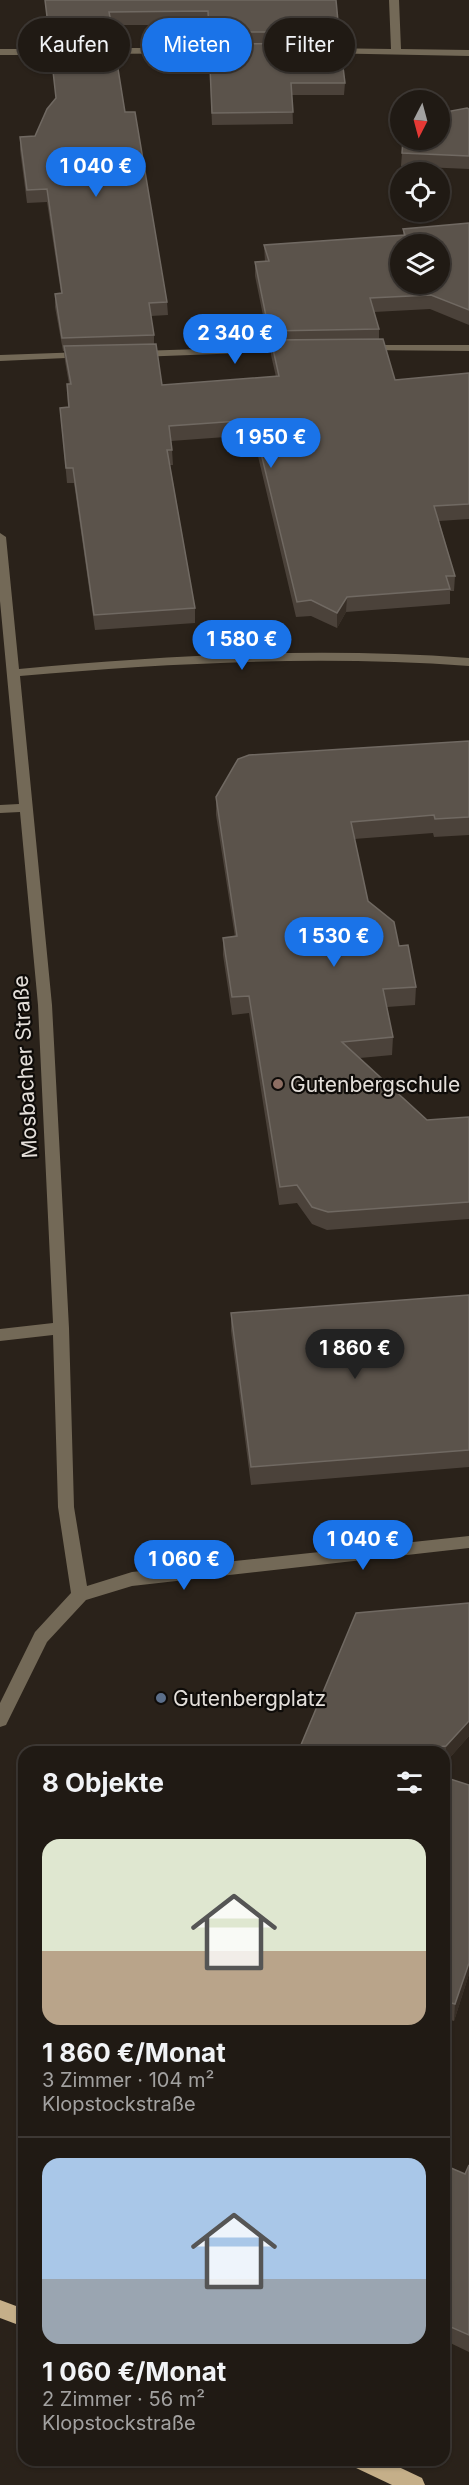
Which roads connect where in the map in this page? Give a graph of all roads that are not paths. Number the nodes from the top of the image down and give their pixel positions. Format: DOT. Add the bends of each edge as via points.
graph roads {
  1 [pos="394,0"];
  2 [pos="396,50"];
  3 [pos="142,51"];
  4 [pos="355,51"];
  5 [pos="0,52"];
  6 [pos="469,53"];
  7 [pos="356,348"];
  8 [pos="469,348"];
  9 [pos="299,349"];
  10 [pos="122,354"];
  11 [pos="98,355"];
  12 [pos="0,358"];
  13 [pos="0,537"];
  14 [pos="469,662"];
  15 [pos="15,673"];
  16 [pos="27,808"];
  17 [pos="0,809"];
  18 [pos="61,1328"];
  19 [pos="0,1335"];
  20 [pos="469,1542"];
  21 [pos="80,1595"];
  22 [pos="0,1720"];
  23 [pos="0,2309"];
  24 [pos="18,2316"];
  25 [pos="374,2466"];
  26 [pos="415,2485"];
  1 -- 2 [label="street"];
  2 -- 4 [label="street"];
  2 -- 6 [label="street"];
  3 -- 5 [label="street"];
  7 -- 8 [label="street"];
  9 -- 10 [label="street"];
  11 -- 12 [label="street"];
  13 -- 15 [label="street, Mosbacher Straße"];
  14 -- 15 [label="street" via="327,654 250,655"];
  15 -- 16 [label="street, Mosbacher Straße"];
  16 -- 17 [label="street"];
  16 -- 18 [label="street, Mosbacher Straße" via="45,1005"];
  18 -- 19 [label="street"];
  18 -- 21 [label="street, Mosbacher Straße" via="66,1507"];
  20 -- 21 [label="street" via="132,1579"];
  21 -- 22 [label="street" via="41,1637"];
  23 -- 24 [label="main road"];
  25 -- 26 [label="main road"];
}
